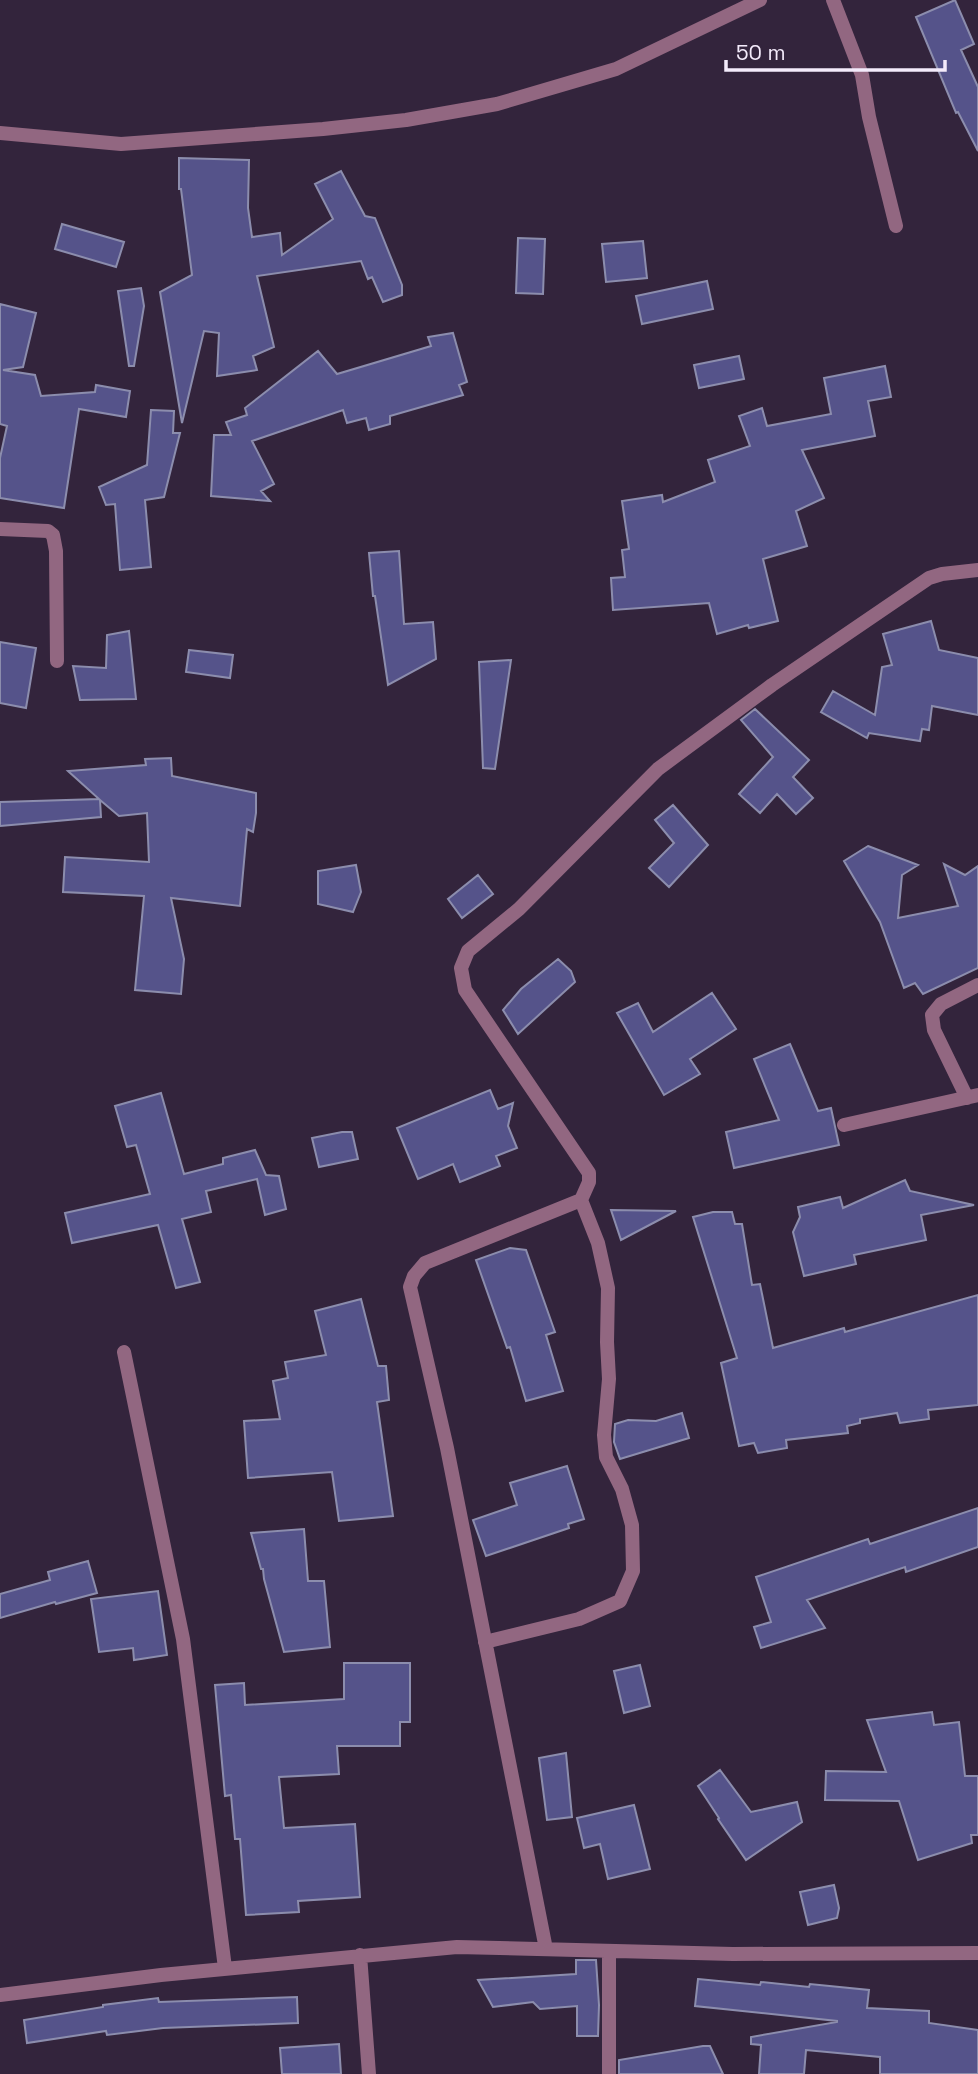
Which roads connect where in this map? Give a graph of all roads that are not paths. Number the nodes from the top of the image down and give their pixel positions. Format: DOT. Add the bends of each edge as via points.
graph roads {
  1 [pos="760,0"];
  2 [pos="832,0"];
  3 [pos="0,133"];
  4 [pos="896,226"];
  5 [pos="0,529"];
  6 [pos="978,570"];
  7 [pos="57,661"];
  8 [pos="978,985"];
  9 [pos="973,1097"];
  10 [pos="844,1125"];
  11 [pos="581,1200"];
  12 [pos="124,1353"];
  13 [pos="485,1642"];
  14 [pos="546,1949"];
  15 [pos="609,1951"];
  16 [pos="978,1953"];
  17 [pos="360,1955"];
  18 [pos="225,1968"];
  19 [pos="0,1994"];
  20 [pos="369,2074"];
  21 [pos="609,2074"];
  1 -- 3 [label="street" via="616,69 497,104 406,120 121,144"];
  2 -- 4 [label="street" via="862,75"];
  5 -- 7 [label="street" via="53,535"];
  6 -- 11 [label="street" via="929,578 772,684 658,769 519,909 468,951 461,968 465,990 589,1173"];
  8 -- 9 [label="street" via="940,1004 932,1014 934,1030"];
  9 -- 10 [label="street"];
  11 -- 13 [label="street" via="598,1243 608,1288 606,1457 622,1489 632,1525 634,1571 620,1601 579,1619"];
  11 -- 13 [label="street" via="425,1263 410,1287"];
  12 -- 18 [label="street" via="183,1639"];
  13 -- 14 [label="street"];
  14 -- 15 [label="street"];
  14 -- 17 [label="street" via="457,1947"];
  15 -- 16 [label="street"];
  15 -- 21 [label="street"];
  17 -- 18 [label="street"];
  17 -- 20 [label="street"];
  18 -- 19 [label="street"];
}
